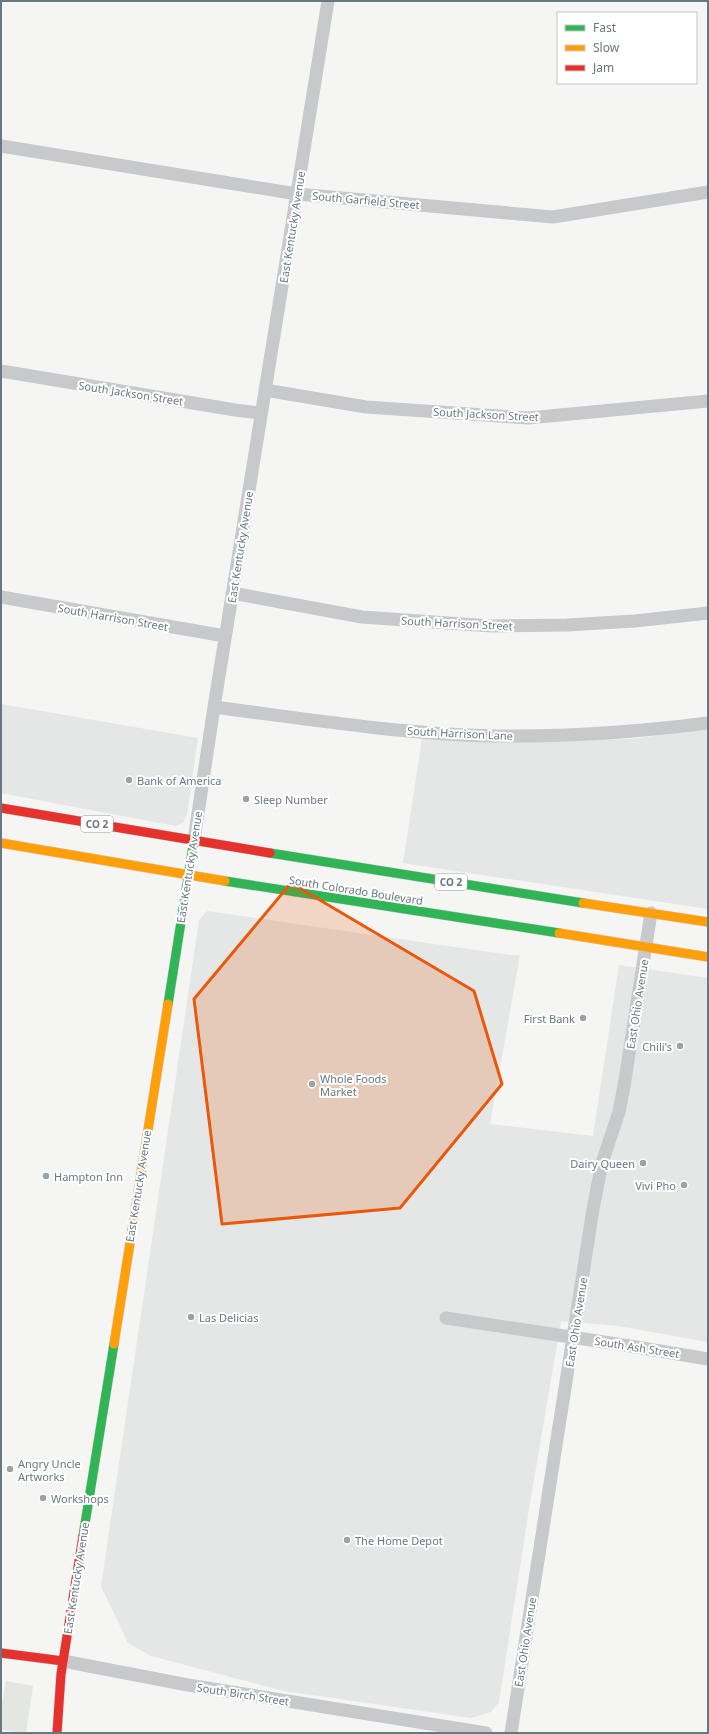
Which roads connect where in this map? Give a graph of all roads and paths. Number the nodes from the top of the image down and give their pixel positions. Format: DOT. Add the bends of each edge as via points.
graph roads {
  1 [pos="328,1"];
  2 [pos="1,146"];
  3 [pos="708,192"];
  4 [pos="297,194"];
  5 [pos="1,371"];
  6 [pos="265,390"];
  7 [pos="708,401"];
  8 [pos="262,413"];
  9 [pos="232,593"];
  10 [pos="1,597"];
  11 [pos="708,613"];
  12 [pos="225,636"];
  13 [pos="214,707"];
  14 [pos="708,723"];
  15 [pos="1,808"];
  16 [pos="194,840"];
  17 [pos="1,843"];
  18 [pos="187,875"];
  19 [pos="651,913"];
  20 [pos="708,922"];
  21 [pos="645,948"];
  22 [pos="708,957"];
  23 [pos="446,1318"];
  24 [pos="573,1337"];
  25 [pos="708,1359"];
  26 [pos="1,1653"];
  27 [pos="63,1661"];
  28 [pos="57,1733"];
  29 [pos="486,1733"];
  30 [pos="511,1733"];
  1 -- 4 [label="street, East Kentucky Avenue"];
  2 -- 4 [label="street, South Garfield Street"];
  3 -- 4 [label="street, South Garfield Street" via="553,217"];
  4 -- 6 [label="street, East Kentucky Avenue"];
  5 -- 8 [label="street, South Jackson Street"];
  6 -- 7 [label="street, South Jackson Street" via="366,407 528,418"];
  6 -- 8 [label="street, East Kentucky Avenue"];
  8 -- 9 [label="street, East Kentucky Avenue"];
  9 -- 11 [label="street, South Harrison Street" via="362,617 492,626 635,621"];
  9 -- 12 [label="street, East Kentucky Avenue"];
  10 -- 12 [label="street, South Harrison Street"];
  12 -- 13 [label="street, East Kentucky Avenue"];
  13 -- 14 [label="street, South Harrison Lane" via="387,729 492,736 605,734"];
  13 -- 16 [label="street, East Kentucky Avenue"];
  15 -- 16 [label="main road, South Colorado Boulevard / CO 2"];
  16 -- 18 [label="main road, East Kentucky Avenue"];
  16 -- 19 [label="main road, South Colorado Boulevard / CO 2"];
  17 -- 18 [label="main road, South Colorado Boulevard"];
  18 -- 21 [label="main road, South Colorado Boulevard"];
  18 -- 27 [label="main road, East Kentucky Avenue"];
  19 -- 20 [label="main road, South Colorado Boulevard / CO 2"];
  19 -- 21 [label="street, East Ohio Avenue"];
  21 -- 22 [label="main road, South Colorado Boulevard"];
  21 -- 24 [label="street, East Ohio Avenue" via="624,1086 596,1191"];
  23 -- 24 [label="street, South Ash Street"];
  24 -- 25 [label="street, South Ash Street"];
  24 -- 30 [label="street, East Ohio Avenue"];
  26 -- 27 [label="main road, South Birch Street"];
  27 -- 28 [label="main road, East Kentucky Avenue"];
  27 -- 29 [label="street, South Birch Street" via="195,1687"];
}
